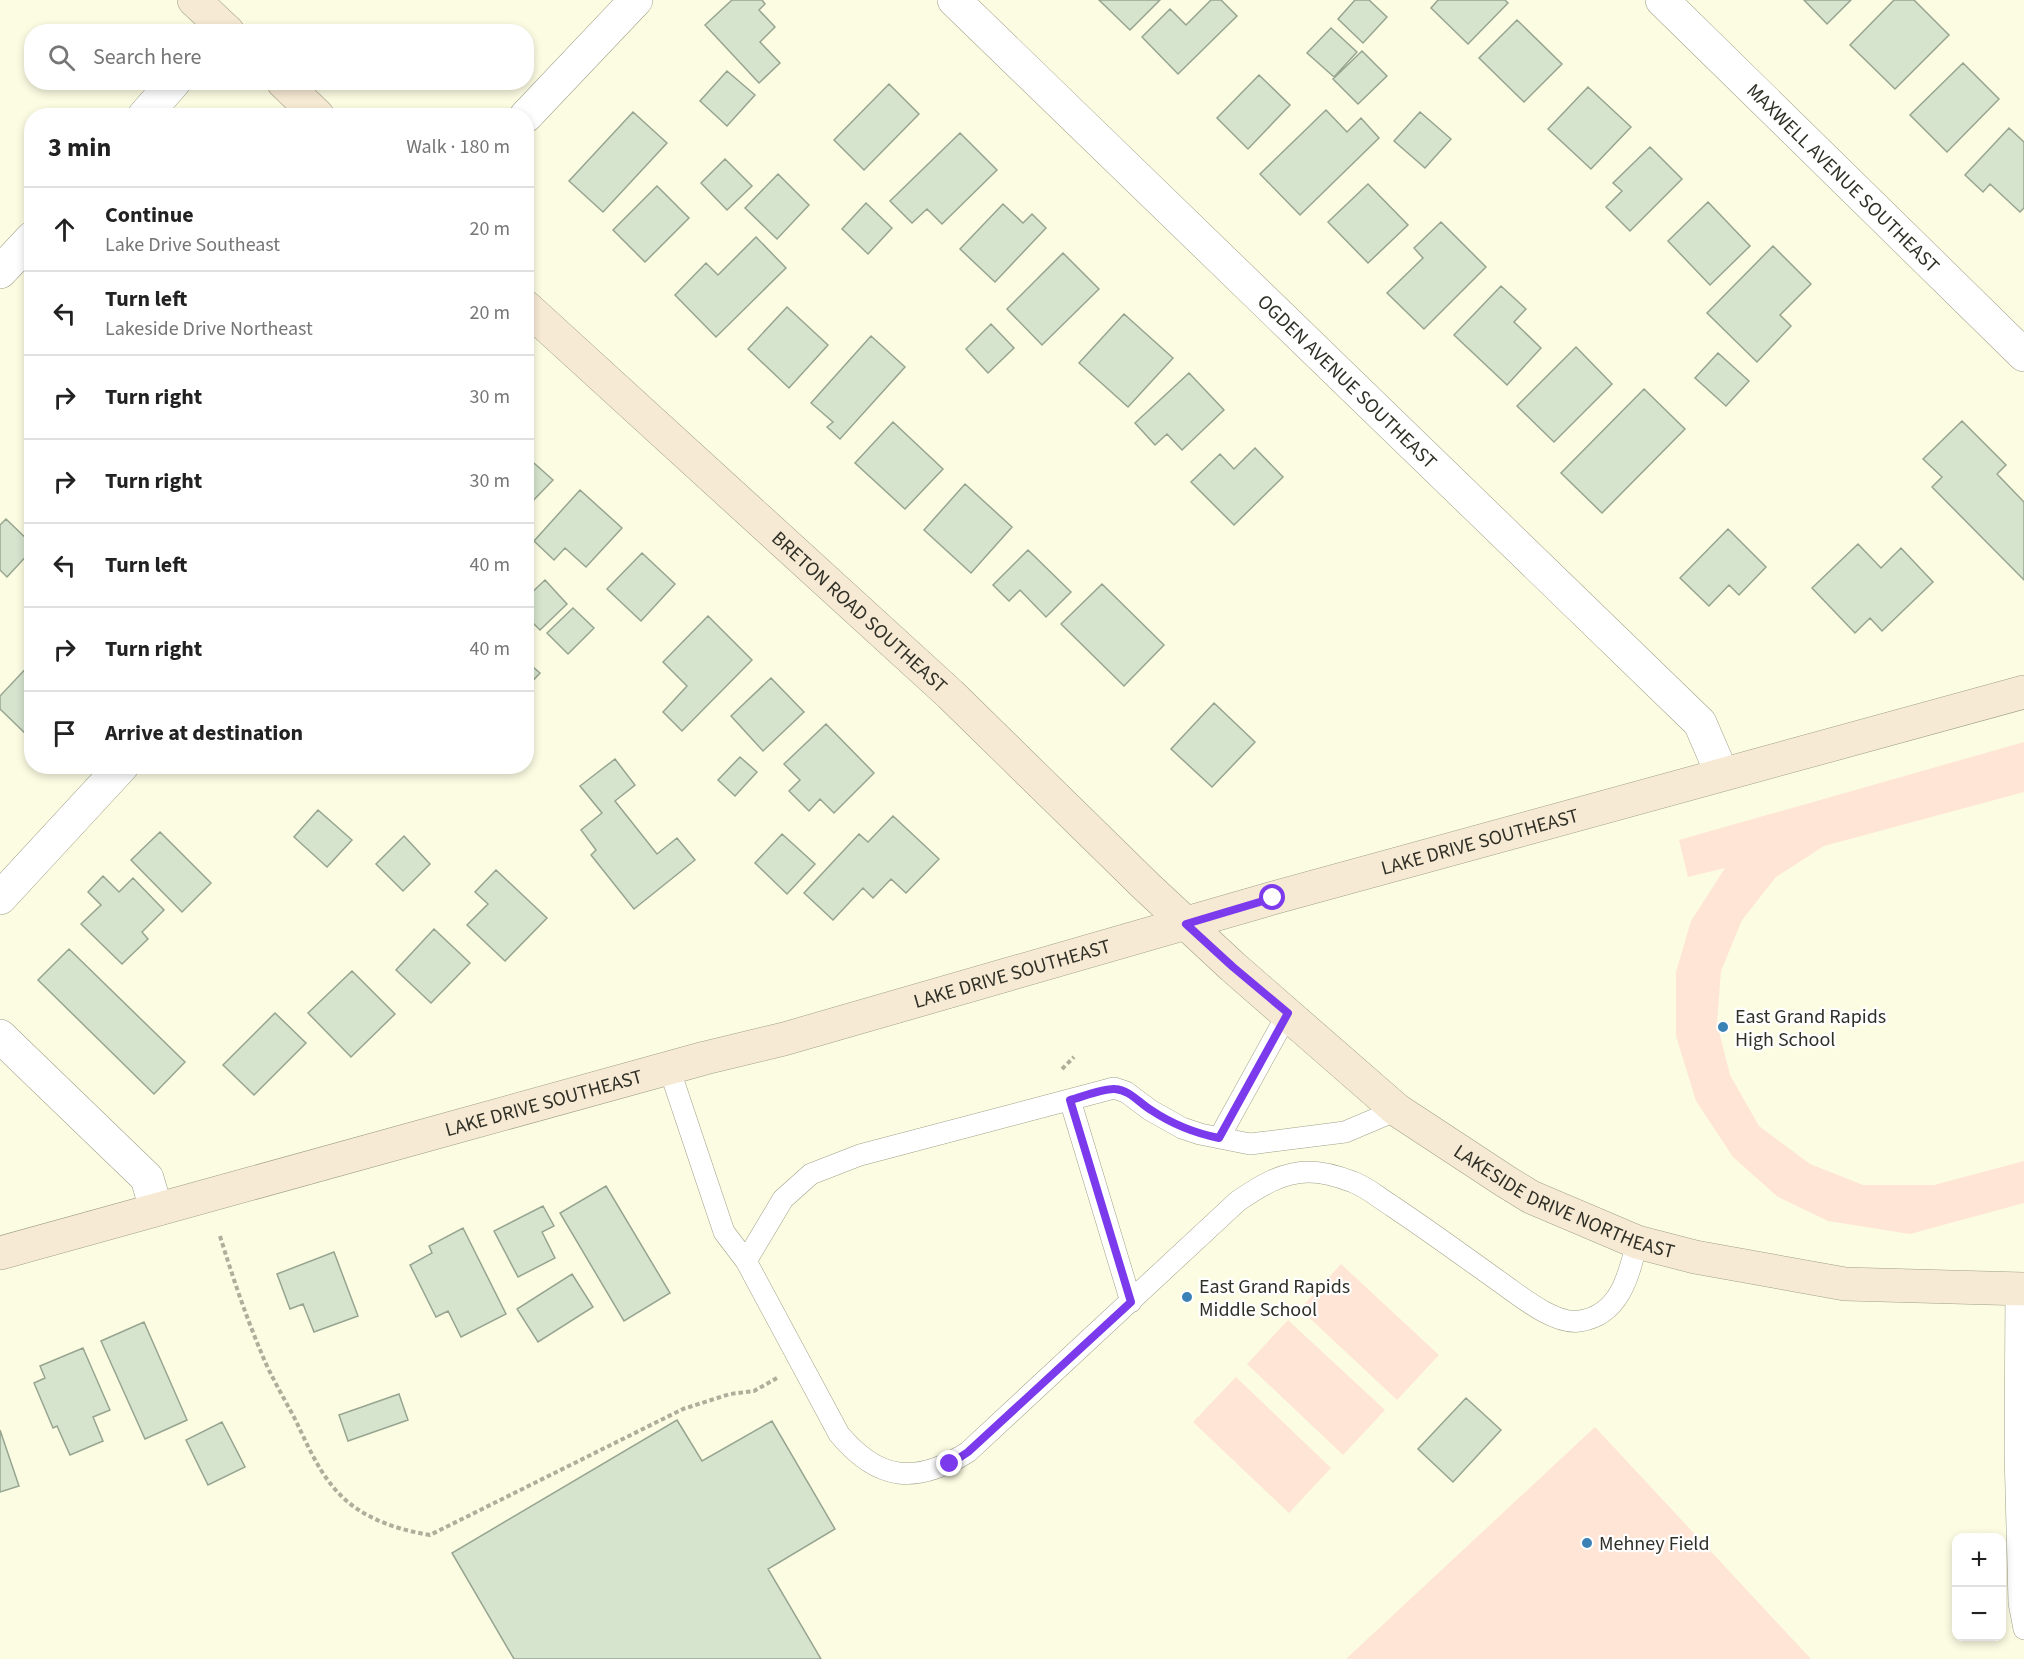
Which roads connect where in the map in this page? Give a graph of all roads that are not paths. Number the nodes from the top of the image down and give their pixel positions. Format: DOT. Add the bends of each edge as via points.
graph roads {
  1 [pos="194,0"];
  2 [pos="636,0"];
  3 [pos="954,0"];
  4 [pos="1662,0"];
  5 [pos="218,24"];
  6 [pos="167,90"];
  7 [pos="291,90"];
  8 [pos="151,108"];
  9 [pos="310,108"];
  10 [pos="534,108"];
  11 [pos="24,246"];
  12 [pos="0,272"];
  13 [pos="534,322"];
  14 [pos="2024,355"];
  15 [pos="2024,692"];
  16 [pos="115,774"];
  17 [pos="1722,774"];
  18 [pos="0,898"];
  19 [pos="1186,924"];
  20 [pos="1288,1013"];
  21 [pos="0,1036"];
  22 [pos="669,1068"];
  23 [pos="1070,1100"];
  24 [pos="1397,1110"];
  25 [pos="1219,1138"];
  26 [pos="156,1209"];
  27 [pos="1637,1242"];
  28 [pos="0,1253"];
  29 [pos="746,1261"];
  30 [pos="2020,1289"];
  31 [pos="1131,1302"];
  32 [pos="2024,1629"];
  1 -- 5 [label="main road"];
  2 -- 10 [label="street"];
  3 -- 17 [label="street, OGDEN AVENUE SOUTHEAST" via="1700,723"];
  4 -- 14 [label="street, MAXWELL AVENUE SOUTHEAST"];
  6 -- 8 [label="street"];
  7 -- 9 [label="main road"];
  11 -- 12 [label="street"];
  13 -- 19 [label="main road, BRETON ROAD SOUTHEAST" via="950,694"];
  15 -- 17 [label="main road, LAKE DRIVE SOUTHEAST"];
  16 -- 18 [label="street"];
  17 -- 19 [label="main road, LAKE DRIVE SOUTHEAST"];
  19 -- 20 [label="main road, LAKESIDE DRIVE NORTHEAST"];
  19 -- 22 [label="main road, LAKE DRIVE SOUTHEAST"];
  20 -- 24 [label="main road, LAKESIDE DRIVE NORTHEAST"];
  20 -- 25 [label="lane"];
  21 -- 26 [label="street" via="147,1178"];
  22 -- 26 [label="main road, LAKE DRIVE SOUTHEAST"];
  22 -- 29 [label="lane" via="724,1232"];
  23 -- 25 [label="lane" via="1114,1088 1182,1128"];
  23 -- 29 [label="lane" via="860,1155 811,1174 783,1199"];
  23 -- 31 [label="lane"];
  24 -- 25 [label="lane" via="1345,1132 1250,1144"];
  24 -- 27 [label="main road, LAKESIDE DRIVE NORTHEAST" via="1531,1197"];
  26 -- 28 [label="main road, LAKE DRIVE SOUTHEAST"];
  27 -- 30 [label="main road, LAKESIDE DRIVE NORTHEAST" via="1695,1257 1845,1284"];
  27 -- 31 [label="lane" via="1627,1280 1617,1298 1593,1318 1563,1320 1534,1306 1355,1183 1309,1172 1285,1175 1238,1201"];
  29 -- 31 [label="lane" via="839,1434 868,1463 888,1472 910,1474 931,1470 968,1452"];
  30 -- 32 [label="lane" via="2015,1452 2019,1604"];
}
